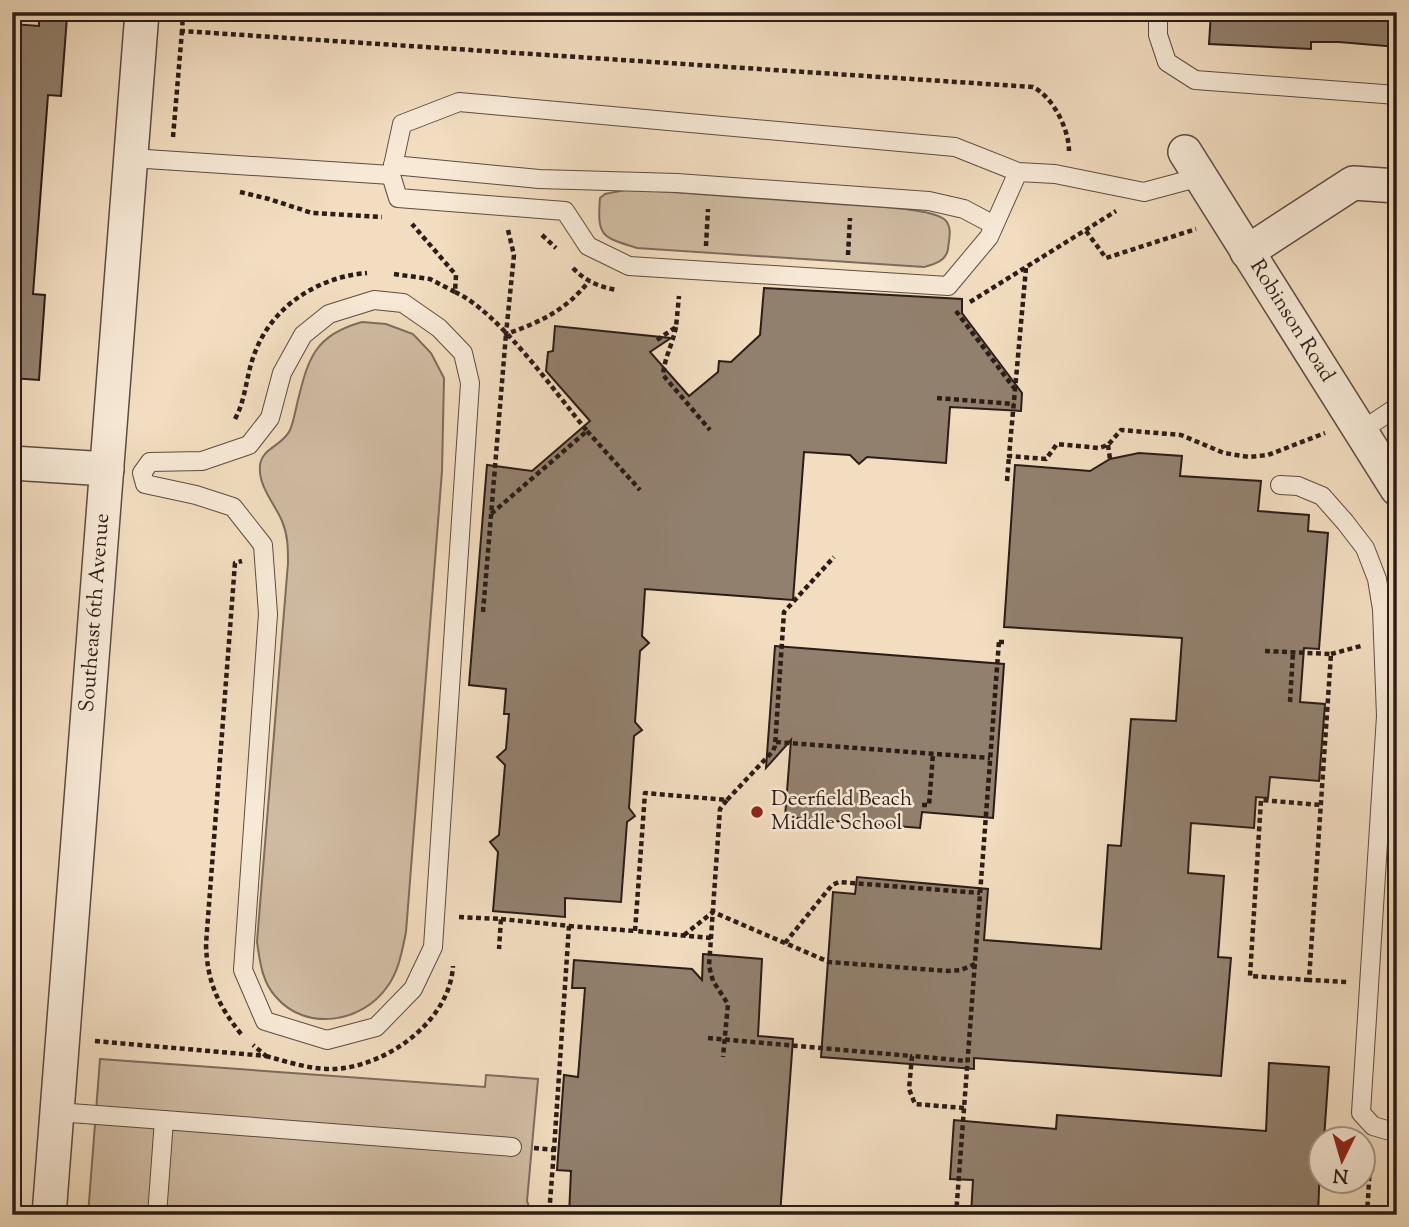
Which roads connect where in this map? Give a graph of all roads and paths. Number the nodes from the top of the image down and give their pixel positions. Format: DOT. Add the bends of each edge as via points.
graph roads {
  1 [pos="142,12"];
  2 [pos="183,12"];
  3 [pos="1158,12"];
  4 [pos="1397,95"];
  5 [pos="131,158"];
  6 [pos="1193,165"];
  7 [pos="392,170"];
  8 [pos="1018,172"];
  9 [pos="1068,177"];
  10 [pos="1397,186"];
  11 [pos="1123,187"];
  12 [pos="229,190"];
  13 [pos="394,218"];
  14 [pos="408,219"];
  15 [pos="994,225"];
  16 [pos="508,227"];
  17 [pos="1202,227"];
  18 [pos="1086,231"];
  19 [pos="1247,252"];
  20 [pos="1026,268"];
  21 [pos="376,273"];
  22 [pos="387,274"];
  23 [pos="589,281"];
  24 [pos="455,292"];
  25 [pos="679,296"];
  26 [pos="968,303"];
  27 [pos="942,310"];
  28 [pos="676,327"];
  29 [pos="506,334"];
  30 [pos="657,340"];
  31 [pos="1015,390"];
  32 [pos="937,398"];
  33 [pos="1014,404"];
  34 [pos="1397,407"];
  35 [pos="710,430"];
  36 [pos="587,431"];
  37 [pos="1360,431"];
  38 [pos="1108,444"];
  39 [pos="1268,455"];
  40 [pos="1009,456"];
  41 [pos="215,457"];
  42 [pos="1110,459"];
  43 [pos="12,463"];
  44 [pos="107,469"];
  45 [pos="142,473"];
  46 [pos="1007,481"];
  47 [pos="1280,485"];
  48 [pos="1397,489"];
  49 [pos="640,490"];
  50 [pos="491,514"];
  51 [pos="834,557"];
  52 [pos="235,563"];
  53 [pos="1389,605"];
  54 [pos="1397,630"];
  55 [pos="1006,642"];
  56 [pos="1265,650"];
  57 [pos="1293,652"];
  58 [pos="1290,702"];
  59 [pos="776,742"];
  60 [pos="933,754"];
  61 [pos="990,758"];
  62 [pos="727,800"];
  63 [pos="922,805"];
  64 [pos="1321,805"];
  65 [pos="980,893"];
  66 [pos="713,912"];
  67 [pos="457,917"];
  68 [pos="501,919"];
  69 [pos="569,926"];
  70 [pos="635,931"];
  71 [pos="684,936"];
  72 [pos="711,938"];
  73 [pos="785,943"];
  74 [pos="499,950"];
  75 [pos="975,964"];
  76 [pos="1309,980"];
  77 [pos="1369,983"];
  78 [pos="708,1038"];
  79 [pos="725,1039"];
  80 [pos="95,1041"];
  81 [pos="912,1056"];
  82 [pos="723,1057"];
  83 [pos="967,1061"];
  84 [pos="964,1108"];
  85 [pos="57,1112"];
  86 [pos="164,1121"];
  87 [pos="1397,1133"];
  88 [pos="512,1147"];
  89 [pos="554,1150"];
  90 [pos="1368,1196"];
  91 [pos="49,1215"];
  92 [pos="157,1215"];
  93 [pos="549,1215"];
  94 [pos="956,1215"];
  95 [pos="1367,1215"];
  1 -- 5 [label="street, Southeast 6th Avenue"];
  2 -- 9 [label="path" via="182,31 1033,87 1053,104 1069,141"];
  3 -- 4 [label="lane" via="1158,35 1167,62 1195,80"];
  5 -- 7 [label="lane"];
  5 -- 44 [label="street, Southeast 6th Avenue"];
  6 -- 11 [label="lane" via="1144,192"];
  6 -- 19 [label="street, Robinson Road"];
  7 -- 8 [label="lane" via="401,124 459,102 955,147"];
  7 -- 15 [label="lane" via="929,201 964,209"];
  7 -- 15 [label="lane" via="398,198 565,211 588,246 629,266 948,286"];
  8 -- 9 [label="lane"];
  8 -- 15 [label="lane"];
  9 -- 11 [label="lane"];
  10 -- 19 [label="street" via="1353,183"];
  11 -- 18 [label="path" via="1115,213"];
  12 -- 13 [label="path" via="312,214"];
  14 -- 24 [label="path" via="456,275"];
  16 -- 29 [label="path" via="514,255"];
  17 -- 18 [label="path" via="1106,258"];
  18 -- 20 [label="path"];
  19 -- 37 [label="street, Robinson Road"];
  20 -- 26 [label="path"];
  20 -- 31 [label="path"];
  21 -- 41 [label="path" via="325,282 305,292 273,320 253,358 238,413 227,432 211,443"];
  22 -- 24 [label="path" via="430,279"];
  23 -- 29 [label="path" via="555,313"];
  24 -- 29 [label="path" via="467,297"];
  25 -- 28 [label="path"];
  27 -- 31 [label="path" via="956,310"];
  28 -- 30 [label="path"];
  28 -- 35 [label="path" via="663,375"];
  29 -- 36 [label="path"];
  31 -- 33 [label="path"];
  32 -- 33 [label="path"];
  33 -- 40 [label="path"];
  34 -- 37 [label="lane"];
  36 -- 49 [label="path"];
  36 -- 50 [label="path"];
  37 -- 48 [label="street, Robinson Road"];
  38 -- 39 [label="path" via="1121,430 1136,429 1181,435 1224,453"];
  38 -- 40 [label="path" via="1056,444 1046,459"];
  38 -- 42 [label="path"];
  40 -- 46 [label="path"];
  41 -- 45 [label="lane" via="150,462"];
  41 -- 45 [label="lane" via="249,445 270,418 282,373 303,335 329,314 374,300 403,303 439,328 463,353 470,383 433,947 413,989 376,1027 327,1040 265,1021 243,970 268,614 262,545 233,506 145,484"];
  43 -- 44 [label="street"];
  44 -- 45 [label="lane"];
  44 -- 85 [label="street, Southeast 6th Avenue"];
  47 -- 53 [label="lane" via="1298,486 1322,496 1365,548"];
  51 -- 59 [label="path" via="785,612"];
  52 -- 80 [label="path" via="207,968 228,1017 266,1056"];
  53 -- 54 [label="lane"];
  53 -- 77 [label="lane"];
  55 -- 61 [label="path" via="999,641"];
  56 -- 57 [label="path"];
  57 -- 58 [label="path"];
  57 -- 64 [label="path" via="1331,654"];
  59 -- 60 [label="path"];
  59 -- 62 [label="path" via="773,751"];
  60 -- 61 [label="path"];
  60 -- 63 [label="path" via="929,805"];
  61 -- 65 [label="path"];
  62 -- 66 [label="path" via="720,809"];
  62 -- 70 [label="path" via="645,793"];
  64 -- 76 [label="path"];
  64 -- 76 [label="path" via="1261,800 1250,976"];
  65 -- 73 [label="path" via="839,881"];
  65 -- 75 [label="path"];
  66 -- 71 [label="path"];
  66 -- 72 [label="path"];
  66 -- 73 [label="path"];
  67 -- 68 [label="path"];
  68 -- 69 [label="path"];
  68 -- 74 [label="path"];
  69 -- 70 [label="path"];
  69 -- 89 [label="path"];
  70 -- 71 [label="path"];
  71 -- 72 [label="path"];
  72 -- 79 [label="path" via="710,974 728,1004"];
  73 -- 75 [label="path" via="829,962 948,971"];
  75 -- 83 [label="path"];
  76 -- 77 [label="path"];
  77 -- 87 [label="lane" via="1361,1113 1373,1126"];
  78 -- 79 [label="path"];
  79 -- 81 [label="path"];
  79 -- 82 [label="path"];
  81 -- 83 [label="path"];
  81 -- 84 [label="path" via="909,1089 915,1104"];
  83 -- 84 [label="path"];
  84 -- 94 [label="path"];
  85 -- 86 [label="lane"];
  85 -- 91 [label="street, Southeast 6th Avenue"];
  86 -- 88 [label="lane"];
  86 -- 92 [label="lane"];
  88 -- 89 [label="path"];
  89 -- 93 [label="path"];
  90 -- 95 [label="path"];
}
